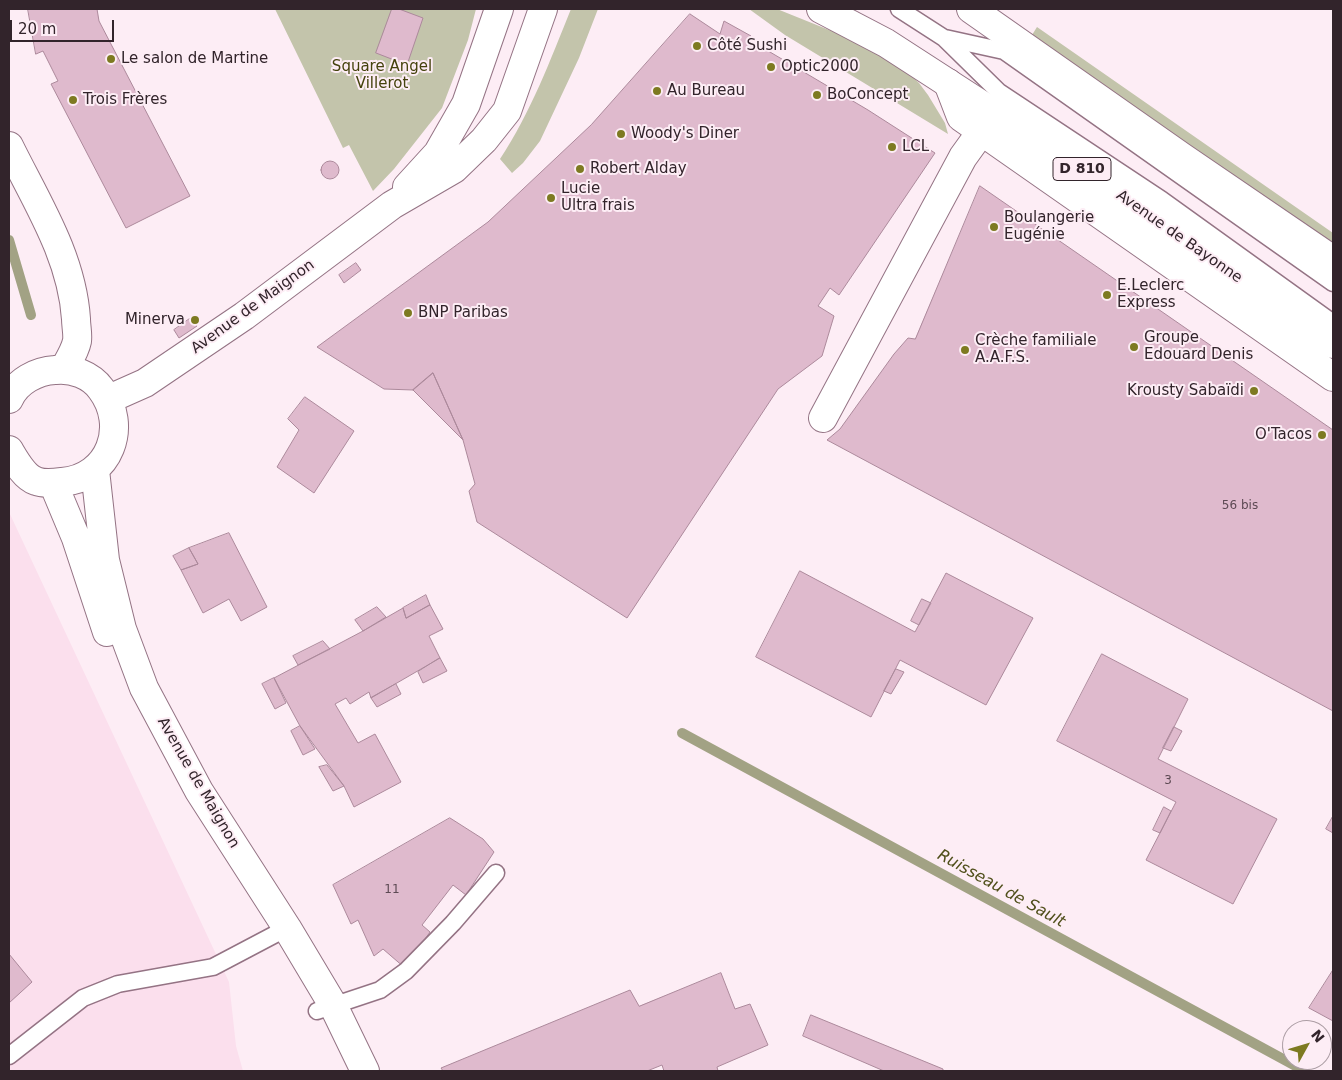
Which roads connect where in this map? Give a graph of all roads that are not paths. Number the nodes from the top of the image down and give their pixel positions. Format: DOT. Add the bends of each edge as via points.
graph roads {
  1 [pos="499,9"];
  2 [pos="544,9"];
  3 [pos="821,9"];
  4 [pos="899,9"];
  5 [pos="971,9"];
  6 [pos="944,38"];
  7 [pos="948,83"];
  8 [pos="981,132"];
  9 [pos="9,146"];
  10 [pos="392,205"];
  11 [pos="1333,260"];
  12 [pos="1333,283"];
  13 [pos="1333,323"];
  14 [pos="1333,344"];
  15 [pos="64,369"];
  16 [pos="1333,377"];
  17 [pos="9,395"];
  18 [pos="108,399"];
  19 [pos="823,418"];
  20 [pos="9,450"];
  21 [pos="95,470"];
  22 [pos="53,483"];
  23 [pos="496,873"];
  24 [pos="279,932"];
  25 [pos="325,1008"];
  26 [pos="9,1056"];
  27 [pos="346,1071"];
  28 [pos="365,1071"];
  1 -- 10 [label="street, Avenue de Maignon" via="466,104 438,153"];
  2 -- 10 [label="street, Avenue de Maignon" via="507,111 484,140 454,169"];
  3 -- 7 [label="street, Avenue de Bayonne / D 810" via="886,43"];
  4 -- 6 [label="lane"];
  5 -- 11 [label="street"];
  6 -- 12 [label="lane" via="1004,52"];
  6 -- 13 [label="lane" via="999,92 1162,200"];
  7 -- 8 [label="street, Avenue de Bayonne" via="961,117"];
  7 -- 14 [label="street, Avenue de Bayonne / D 810" via="1107,186"];
  8 -- 16 [label="street, Avenue de Bayonne"];
  8 -- 19 [label="street" via="963,157"];
  9 -- 15 [label="street" via="68,269 75,300 77,340"];
  10 -- 18 [label="street, Avenue de Maignon" via="244,316 145,383"];
  15 -- 17 [label="street" via="43,371 25,380"];
  15 -- 18 [label="street" via="82,374 97,384"];
  18 -- 21 [label="street" via="115,417 114,437 108,455"];
  20 -- 22 [label="street" via="19,466 35,481"];
  21 -- 22 [label="street" via="71,481"];
  21 -- 24 [label="street, Avenue de Maignon" via="105,560 122,629 144,688"];
  22 -- 24 [label="street, Avenue de Maignon" via="76,538 130,694 166,761"];
  23 -- 25 [label="lane" via="406,971 380,990"];
  24 -- 25 [label="street, Avenue de Maignon"];
  24 -- 26 [label="lane" via="213,968 118,984 83,998"];
  25 -- 27 [label="street, Avenue de Maignon"];
  25 -- 28 [label="street, Avenue de Maignon"];
}
